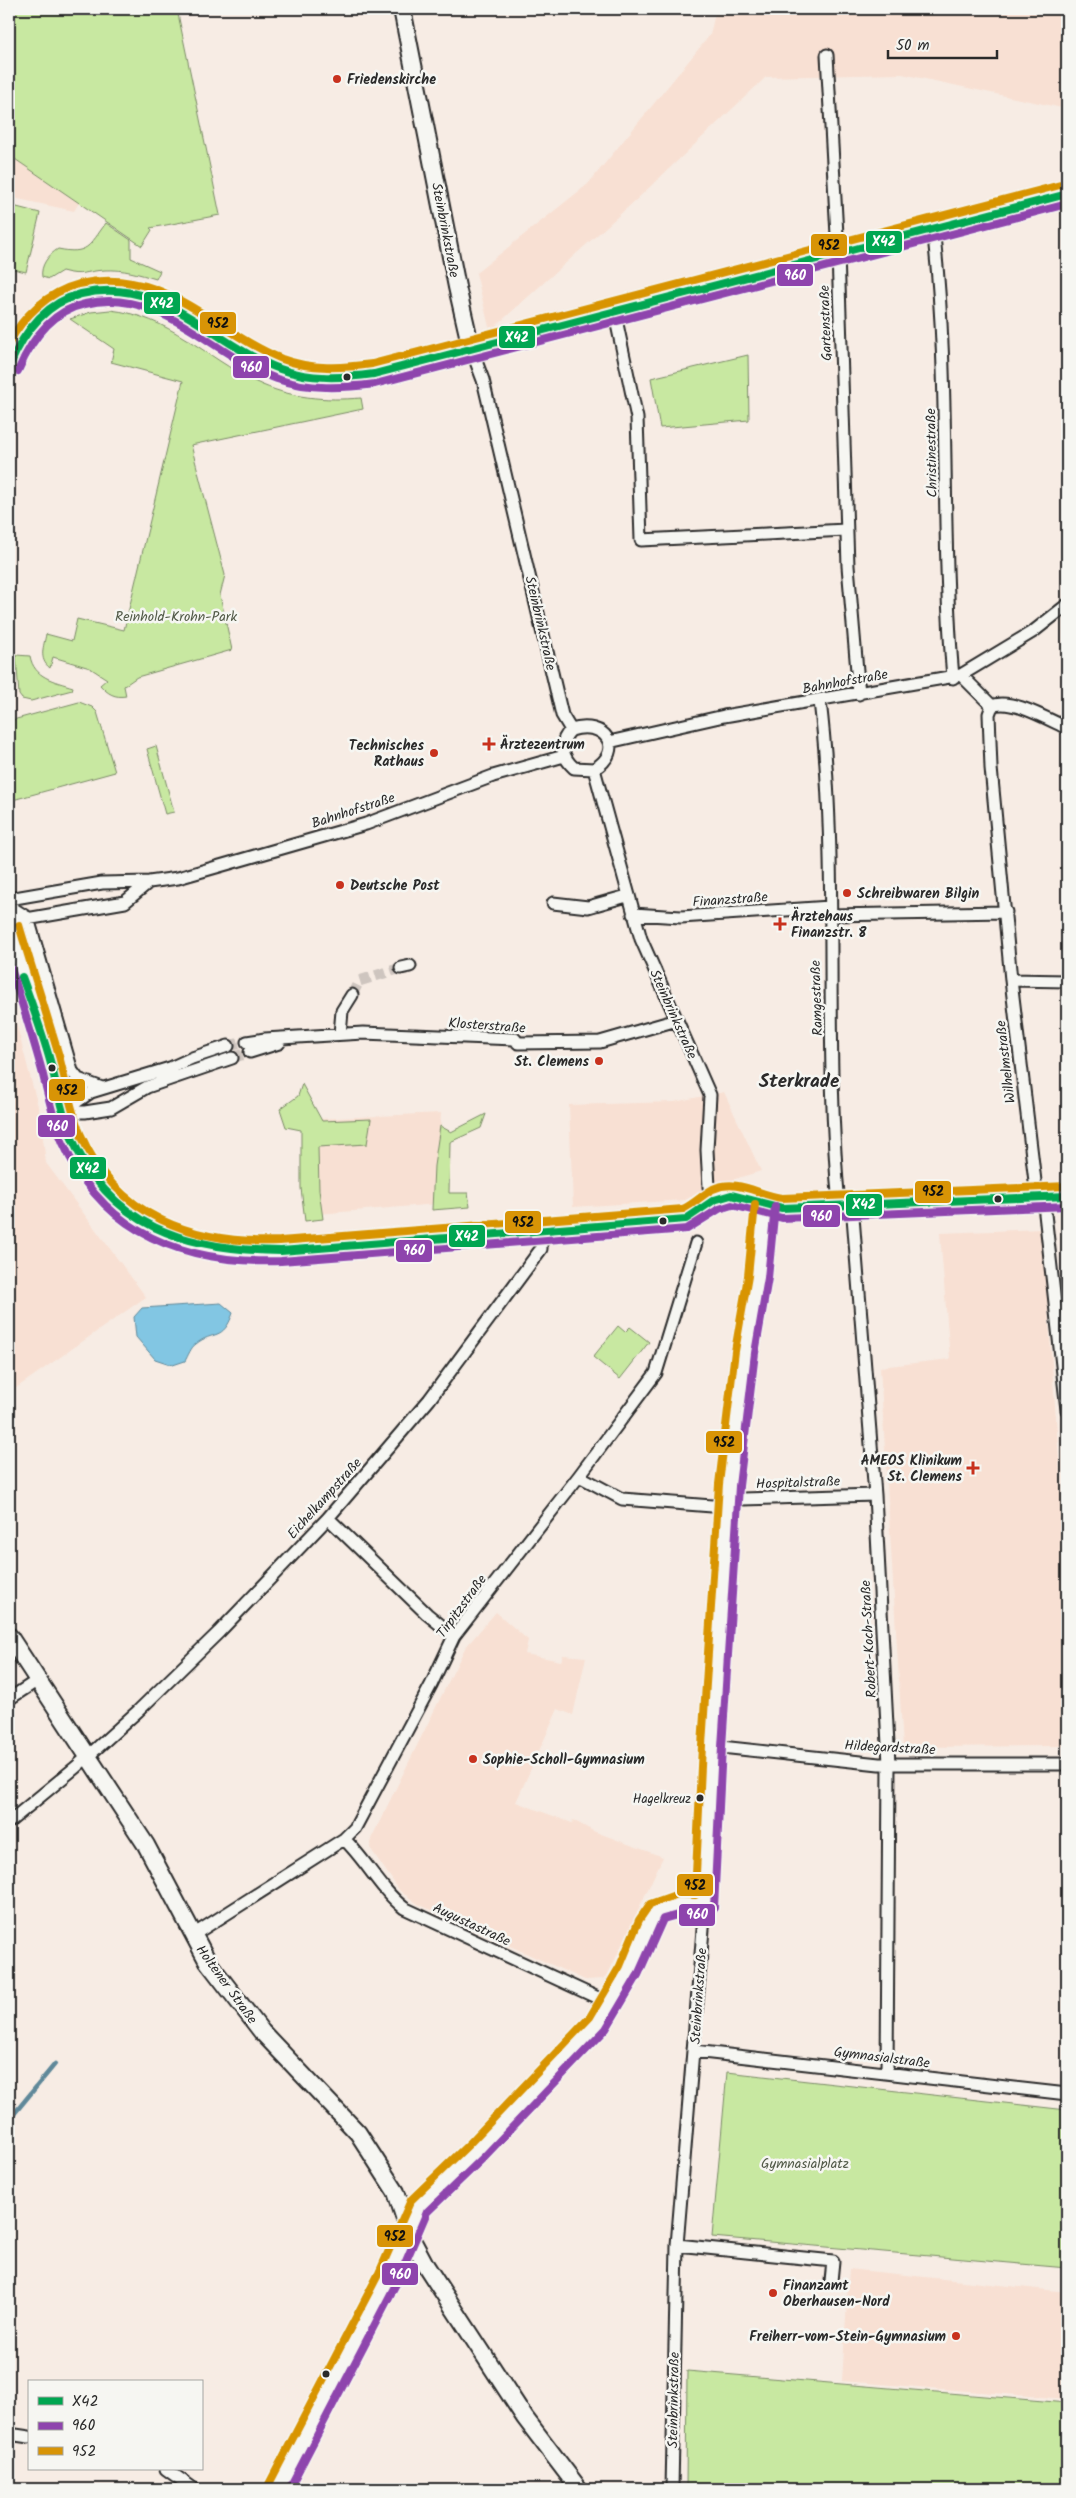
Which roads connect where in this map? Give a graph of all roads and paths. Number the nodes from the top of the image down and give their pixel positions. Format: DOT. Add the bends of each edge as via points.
graph roads {
  1 [pos="402,9"];
  2 [pos="826,55"];
  3 [pos="1067,194"];
  4 [pos="933,228"];
  5 [pos="838,253"];
  6 [pos="614,310"];
  7 [pos="471,348"];
  8 [pos="9,367"];
  9 [pos="846,530"];
  10 [pos="1067,605"];
  11 [pos="957,677"];
  12 [pos="859,694"];
  13 [pos="820,701"];
  14 [pos="992,706"];
  15 [pos="1067,728"];
  16 [pos="570,730"];
  17 [pos="608,742"];
  18 [pos="564,756"];
  19 [pos="594,769"];
  20 [pos="148,882"];
  21 [pos="627,896"];
  22 [pos="9,899"];
  23 [pos="553,903"];
  24 [pos="9,906"];
  25 [pos="830,911"];
  26 [pos="1006,912"];
  27 [pos="633,914"];
  28 [pos="28,918"];
  29 [pos="9,922"];
  30 [pos="9,928"];
  31 [pos="15,972"];
  32 [pos="1011,980"];
  33 [pos="1067,981"];
  34 [pos="352,995"];
  35 [pos="677,1020"];
  36 [pos="340,1034"];
  37 [pos="228,1046"];
  38 [pos="249,1047"];
  39 [pos="232,1058"];
  40 [pos="102,1088"];
  41 [pos="62,1112"];
  42 [pos="1067,1196"];
  43 [pos="1037,1198"];
  44 [pos="716,1199"];
  45 [pos="765,1205"];
  46 [pos="846,1205"];
  47 [pos="540,1230"];
  48 [pos="696,1243"];
  49 [pos="1067,1410"];
  50 [pos="579,1476"];
  51 [pos="875,1495"];
  52 [pos="728,1504"];
  53 [pos="328,1518"];
  54 [pos="9,1636"];
  55 [pos="454,1636"];
  56 [pos="38,1680"];
  57 [pos="9,1699"];
  58 [pos="712,1746"];
  59 [pos="87,1755"];
  60 [pos="889,1764"];
  61 [pos="1067,1764"];
  62 [pos="9,1822"];
  63 [pos="344,1839"];
  64 [pos="705,1905"];
  65 [pos="193,1935"];
  66 [pos="609,2008"];
  67 [pos="694,2051"];
  68 [pos="887,2073"];
  69 [pos="1067,2094"];
  70 [pos="408,2229"];
  71 [pos="677,2245"];
  72 [pos="831,2281"];
  73 [pos="9,2434"];
  74 [pos="28,2437"];
  75 [pos="167,2470"];
  76 [pos="194,2489"];
  77 [pos="278,2489"];
  78 [pos="579,2489"];
  79 [pos="672,2489"];
  1 -- 7 [label="main road, Steinbrinkstraße"];
  2 -- 5 [label="street, Gartenstraße"];
  3 -- 4 [label="main road"];
  4 -- 5 [label="main road"];
  4 -- 11 [label="street, Christinestraße" via="939,277 945,407 948,586"];
  5 -- 6 [label="main road"];
  5 -- 9 [label="street, Gartenstraße"];
  6 -- 7 [label="main road"];
  6 -- 9 [label="street" via="637,418 641,540"];
  7 -- 8 [label="main road" via="374,374 347,378 311,376 268,364 152,298 130,291 106,289 77,294 48,310 25,335"];
  7 -- 16 [label="street, Steinbrinkstraße" via="483,380 562,715"];
  9 -- 12 [label="street, Gartenstraße"];
  10 -- 11 [label="street, Bahnhofstraße" via="1034,631"];
  11 -- 12 [label="street, Bahnhofstraße"];
  11 -- 14 [label="street"];
  12 -- 13 [label="street, Bahnhofstraße"];
  13 -- 17 [label="street, Bahnhofstraße" via="724,716"];
  13 -- 25 [label="street, Ramgestraße" via="826,754"];
  14 -- 15 [label="street" via="1012,705"];
  14 -- 26 [label="street, Wilhelmstraße" via="989,721 991,768"];
  16 -- 17 [label="street" via="591,726 600,730"];
  16 -- 18 [label="street" via="563,741"];
  17 -- 19 [label="street" via="607,757"];
  18 -- 19 [label="street" via="574,768"];
  18 -- 20 [label="street, Bahnhofstraße" via="494,776 366,824 178,878"];
  19 -- 21 [label="street, Steinbrinkstraße"];
  20 -- 22 [label="street, Bahnhofstraße" via="102,883"];
  20 -- 28 [label="street" via="125,902"];
  21 -- 23 [label="street" via="588,907"];
  21 -- 27 [label="street, Steinbrinkstraße"];
  24 -- 28 [label="street"];
  25 -- 26 [label="street, Finanzstraße"];
  25 -- 27 [label="street, Finanzstraße" via="682,917"];
  25 -- 46 [label="street, Ramgestraße" via="829,987"];
  26 -- 32 [label="street, Wilhelmstraße"];
  27 -- 35 [label="street, Steinbrinkstraße"];
  28 -- 29 [label="street"];
  28 -- 40 [label="street" via="72,1071 78,1079"];
  30 -- 31 [label="main road"];
  31 -- 41 [label="main road" via="39,1025"];
  32 -- 33 [label="street"];
  32 -- 43 [label="street, Wilhelmstraße"];
  34 -- 36 [label="street" via="342,1011"];
  35 -- 36 [label="street, Klosterstraße" via="600,1042 518,1043 515,1039"];
  35 -- 44 [label="street, Steinbrinkstraße" via="710,1095 709,1187"];
  36 -- 38 [label="street, Klosterstraße"];
  37 -- 40 [label="street" via="170,1068"];
  39 -- 41 [label="street" via="147,1087 111,1108"];
  40 -- 41 [label="street" via="83,1096"];
  41 -- 47 [label="main road" via="72,1140 88,1168 120,1205 164,1233 200,1246 230,1251 281,1251"];
  42 -- 43 [label="main road"];
  43 -- 46 [label="main road"];
  43 -- 49 [label="street, Wilhelmstraße" via="1044,1205"];
  44 -- 45 [label="main road" via="730,1194"];
  44 -- 47 [label="main road" via="686,1218"];
  45 -- 46 [label="main road" via="782,1208"];
  45 -- 52 [label="main road, Steinbrinkstraße"];
  46 -- 51 [label="street, Robert-Koch-Straße"];
  47 -- 53 [label="street, Eichelkampstraße" via="541,1249 429,1400"];
  48 -- 50 [label="street, Tirpitzstraße" via="656,1373"];
  50 -- 52 [label="street, Hospitalstraße" via="622,1499 712,1506"];
  50 -- 55 [label="street, Tirpitzstraße"];
  51 -- 52 [label="street, Hospitalstraße" via="742,1499"];
  51 -- 60 [label="street, Robert-Koch-Straße"];
  52 -- 58 [label="main road, Steinbrinkstraße"];
  53 -- 55 [label="street"];
  53 -- 59 [label="street, Eichelkampstraße" via="176,1674"];
  54 -- 56 [label="main road, Holtener Straße"];
  55 -- 63 [label="street, Tirpitzstraße" via="359,1820"];
  56 -- 57 [label="street"];
  56 -- 59 [label="main road, Holtener Straße"];
  58 -- 60 [label="street, Hildegardstraße"];
  58 -- 64 [label="main road, Steinbrinkstraße"];
  59 -- 62 [label="street, Eichelkampstraße" via="76,1768"];
  59 -- 65 [label="main road, Holtener Straße" via="146,1846"];
  60 -- 61 [label="street, Hildegardstraße"];
  60 -- 68 [label="street, Robert-Koch-Straße"];
  63 -- 65 [label="street, Tirpitzstraße"];
  63 -- 66 [label="street, Augustastraße" via="404,1908 598,1998"];
  64 -- 66 [label="main road" via="680,1904 657,1911"];
  64 -- 67 [label="street, Steinbrinkstraße"];
  65 -- 70 [label="main road, Holtener Straße" via="235,2000 358,2133 396,2192"];
  66 -- 70 [label="main road" via="582,2042 419,2206"];
  67 -- 68 [label="street, Gymnasialstraße"];
  67 -- 71 [label="street, Steinbrinkstraße"];
  68 -- 69 [label="street, Gymnasialstraße"];
  70 -- 77 [label="main road" via="388,2277"];
  70 -- 78 [label="main road, Holtener Straße" via="415,2247 525,2418"];
  71 -- 72 [label="street" via="833,2261"];
  71 -- 79 [label="street, Steinbrinkstraße"];
  73 -- 74 [label="street"];
  75 -- 76 [label="street"];
}
